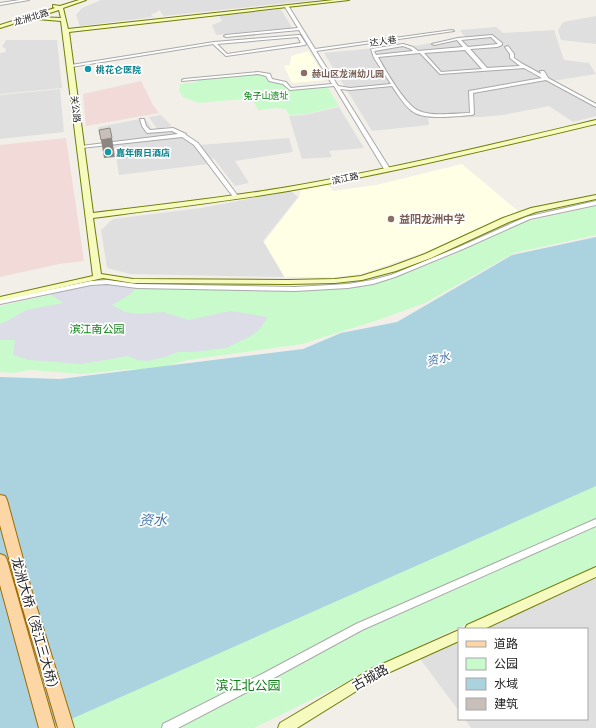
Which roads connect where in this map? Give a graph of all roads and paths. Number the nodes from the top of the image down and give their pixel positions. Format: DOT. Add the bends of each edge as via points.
graph roads {
  1 [pos="27,0"];
  2 [pos="72,0"];
  3 [pos="84,0"];
  4 [pos="347,0"];
  5 [pos="332,1"];
  6 [pos="0,4"];
  7 [pos="58,7"];
  8 [pos="287,7"];
  9 [pos="27,18"];
  10 [pos="64,20"];
  11 [pos="0,22"];
  12 [pos="0,27"];
  13 [pos="300,29"];
  14 [pos="66,31"];
  15 [pos="452,31"];
  16 [pos="261,33"];
  17 [pos="226,36"];
  18 [pos="265,38"];
  19 [pos="458,39"];
  20 [pos="214,43"];
  21 [pos="434,44"];
  22 [pos="507,47"];
  23 [pos="467,48"];
  24 [pos="314,50"];
  25 [pos="419,52"];
  26 [pos="375,56"];
  27 [pos="71,66"];
  28 [pos="523,67"];
  29 [pos="486,70"];
  30 [pos="542,72"];
  31 [pos="184,80"];
  32 [pos="545,80"];
  33 [pos="336,86"];
  34 [pos="395,87"];
  35 [pos="342,97"];
  36 [pos="596,106"];
  37 [pos="142,120"];
  38 [pos="596,122"];
  39 [pos="185,135"];
  40 [pos="81,147"];
  41 [pos="387,169"];
  42 [pos="236,197"];
  43 [pos="596,197"];
  44 [pos="596,203"];
  45 [pos="90,216"];
  46 [pos="97,276"];
  47 [pos="0,299"];
  48 [pos="0,302"];
  49 [pos="0,500"];
  50 [pos="596,522"];
  51 [pos="0,560"];
  52 [pos="596,572"];
  53 [pos="473,628"];
  54 [pos="458,635"];
  55 [pos="47,728"];
  56 [pos="66,728"];
  57 [pos="167,728"];
  58 [pos="285,728"];
  1 -- 6 [label="street"];
  2 -- 7 [label="main road, 龙洲北路"];
  3 -- 7 [label="main road, 龙洲北路"];
  4 -- 5 [label="main road"];
  5 -- 8 [label="main road"];
  7 -- 9 [label="main road, 龙洲北路"];
  7 -- 10 [label="main road, 关公路"];
  7 -- 11 [label="main road, 龙洲北路"];
  8 -- 13 [label="street"];
  8 -- 14 [label="main road"];
  9 -- 10 [label="main road"];
  9 -- 12 [label="main road, 龙洲北路"];
  10 -- 14 [label="main road, 关公路"];
  13 -- 16 [label="street"];
  13 -- 24 [label="street"];
  14 -- 27 [label="main road, 关公路"];
  15 -- 24 [label="street, 达人巷"];
  16 -- 17 [label="street"];
  16 -- 18 [label="street"];
  18 -- 20 [label="street"];
  18 -- 20 [label="street" via="299,36 304,44 226,55"];
  19 -- 21 [label="street"];
  19 -- 23 [label="street"];
  19 -- 23 [label="street" via="492,36 501,44"];
  20 -- 27 [label="street"];
  22 -- 28 [label="street" via="512,58"];
  23 -- 25 [label="street"];
  23 -- 29 [label="street"];
  24 -- 33 [label="street"];
  25 -- 26 [label="street"];
  25 -- 26 [label="street" via="403,45 376,48 372,50"];
  25 -- 29 [label="street" via="440,74"];
  26 -- 34 [label="street"];
  27 -- 40 [label="main road, 关公路"];
  28 -- 29 [label="street"];
  28 -- 32 [label="street"];
  30 -- 32 [label="street"];
  31 -- 33 [label="street" via="258,73 268,75 271,80 283,81 290,89"];
  32 -- 34 [label="street" via="471,92 472,114 415,112"];
  32 -- 36 [label="street"];
  33 -- 34 [label="street" via="350,89"];
  33 -- 35 [label="street"];
  34 -- 35 [label="street" via="352,92"];
  35 -- 41 [label="street"];
  37 -- 39 [label="street" via="149,132 173,129"];
  38 -- 41 [label="main road, 滨江路"];
  39 -- 40 [label="street"];
  39 -- 42 [label="street" via="196,144"];
  40 -- 45 [label="main road, 关公路"];
  41 -- 42 [label="main road, 滨江路"];
  42 -- 45 [label="main road, 滨江路"];
  43 -- 46 [label="main road" via="534,210 428,256 362,278 288,282 132,280"];
  44 -- 48 [label="street" via="528,218 393,276 348,286 279,289 138,286 107,282"];
  45 -- 46 [label="main road, 关公路"];
  46 -- 47 [label="main road"];
  49 -- 56 [label="main road, 龙洲大桥（资江三大桥）"];
  50 -- 57 [label="street" via="359,627"];
  51 -- 55 [label="main road, 龙洲大桥（资江三大桥）"];
  52 -- 53 [label="main road"];
  54 -- 58 [label="main road, 古城路" via="375,673"];
}
